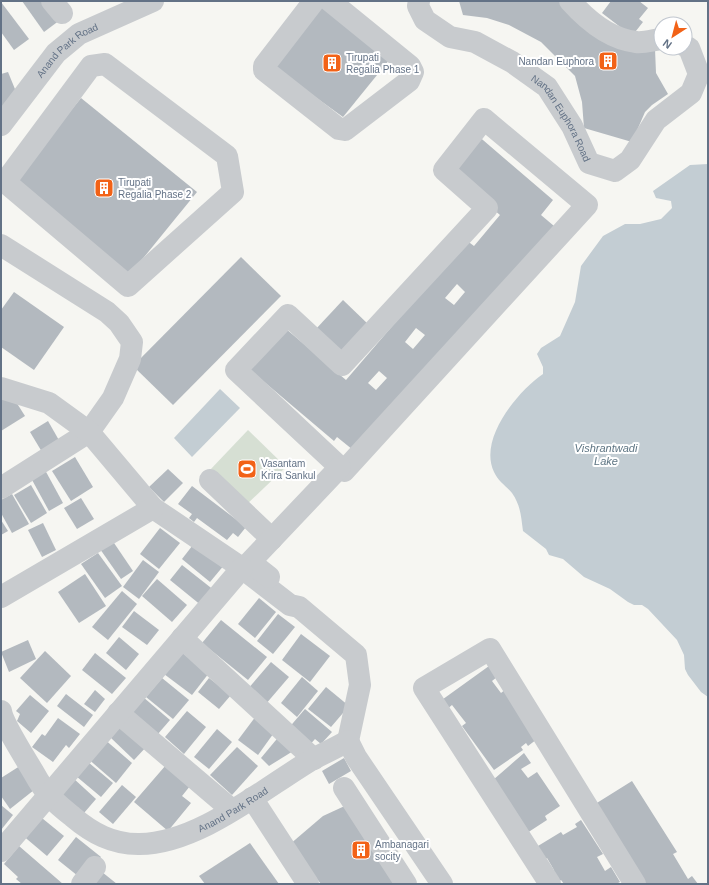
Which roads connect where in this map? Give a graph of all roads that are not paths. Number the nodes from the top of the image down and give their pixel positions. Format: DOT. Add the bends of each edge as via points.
graph roads {
  1 [pos="153,1"];
  2 [pos="314,1"];
  3 [pos="330,1"];
  4 [pos="419,1"];
  5 [pos="570,1"];
  6 [pos="653,40"];
  7 [pos="692,56"];
  8 [pos="410,66"];
  9 [pos="377,90"];
  10 [pos="1,125"];
  11 [pos="3,180"];
  12 [pos="1,245"];
  13 [pos="1,388"];
  14 [pos="89,432"];
  15 [pos="334,472"];
  16 [pos="210,480"];
  17 [pos="1,488"];
  18 [pos="153,508"];
  19 [pos="272,539"];
  20 [pos="242,568"];
  21 [pos="1,597"];
  22 [pos="299,607"];
  23 [pos="182,638"];
  24 [pos="1,713"];
  25 [pos="118,713"];
  26 [pos="348,741"];
  27 [pos="314,759"];
  28 [pos="344,788"];
  29 [pos="48,797"];
  30 [pos="252,798"];
  31 [pos="232,810"];
  32 [pos="1,851"];
  33 [pos="95,867"];
  34 [pos="82,884"];
  35 [pos="308,884"];
  36 [pos="406,884"];
  37 [pos="442,884"];
  38 [pos="550,884"];
  39 [pos="635,884"];
  1 -- 10 [label="street, Anand Park Road" via="73,38 56,53"];
  2 -- 8 [label="street" via="264,66 264,70 339,129 348,129 409,81 413,72"];
  3 -- 8 [label="street"];
  4 -- 7 [label="street, Nandan Euphora Road" via="418,6 426,20 450,37 475,42 512,62 548,87 572,126 589,163 615,170 630,160 656,120 691,93 698,74"];
  5 -- 6 [label="street" via="585,18 615,36 636,42"];
  8 -- 9 [label="street"];
  11 -- 11 [label="street" via="91,66 105,64 227,156 233,192 128,286"];
  12 -- 14 [label="street" via="107,312 119,323 132,342 130,359 113,398"];
  13 -- 14 [label="street" via="49,403"];
  14 -- 17 [label="street"];
  14 -- 18 [label="street"];
  15 -- 15 [label="street" via="344,471 587,205 484,119 444,170 487,208 342,365 288,315 236,370"];
  15 -- 19 [label="street"];
  16 -- 19 [label="street"];
  18 -- 20 [label="street"];
  18 -- 21 [label="street"];
  19 -- 22 [label="street" via="250,562 296,599"];
  20 -- 22 [label="street" via="290,605"];
  20 -- 23 [label="street"];
  22 -- 26 [label="street" via="356,655 360,685"];
  23 -- 25 [label="street"];
  23 -- 27 [label="street"];
  24 -- 29 [label="street, Anand Park Road"];
  25 -- 29 [label="street"];
  25 -- 31 [label="street"];
  26 -- 27 [label="street, Anand Park Road"];
  26 -- 37 [label="street" via="356,757"];
  27 -- 30 [label="street, Anand Park Road"];
  28 -- 36 [label="street"];
  29 -- 31 [label="street, Anand Park Road" via="99,836 138,844 185,834"];
  29 -- 32 [label="street"];
  30 -- 31 [label="street, Anand Park Road"];
  30 -- 35 [label="street"];
  33 -- 34 [label="street"];
  38 -- 39 [label="street" via="424,688 490,649"];
}
